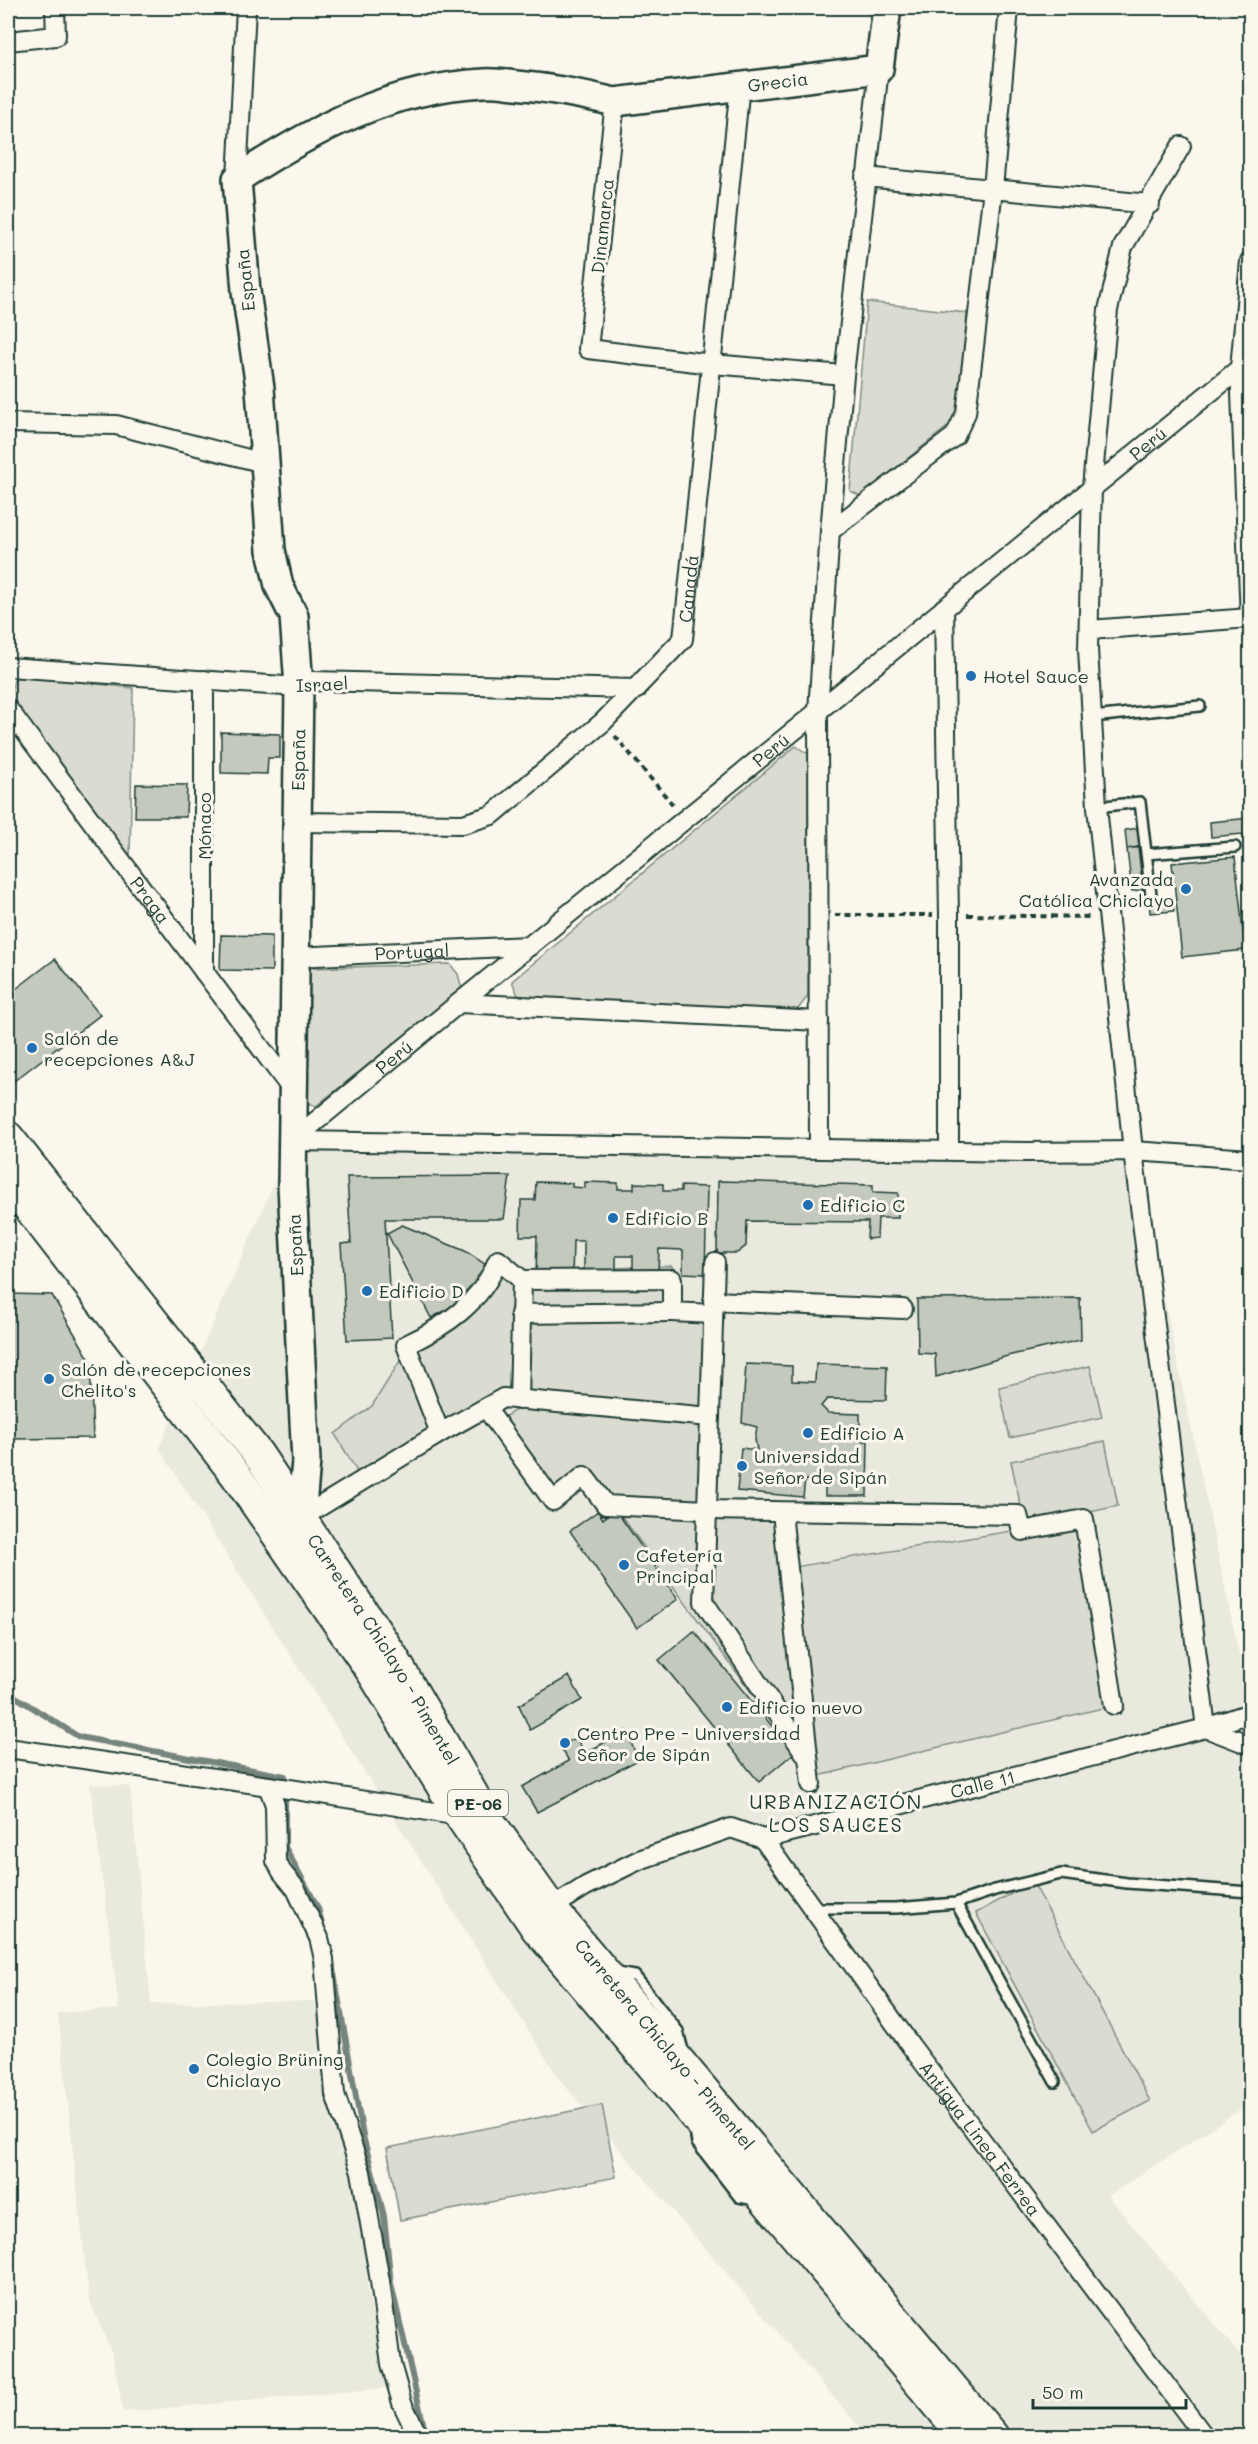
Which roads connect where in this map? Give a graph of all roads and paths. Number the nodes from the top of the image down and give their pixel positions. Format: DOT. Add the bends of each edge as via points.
graph roads {
  1 [pos="55,8"];
  2 [pos="246,8"];
  3 [pos="887,8"];
  4 [pos="1009,8"];
  5 [pos="8,41"];
  6 [pos="879,69"];
  7 [pos="740,85"];
  8 [pos="615,102"];
  9 [pos="1181,146"];
  10 [pos="865,177"];
  11 [pos="237,179"];
  12 [pos="993,189"];
  13 [pos="1150,204"];
  14 [pos="1251,261"];
  15 [pos="712,364"];
  16 [pos="1245,364"];
  17 [pos="844,375"];
  18 [pos="8,423"];
  19 [pos="264,463"];
  20 [pos="1092,488"];
  21 [pos="830,531"];
  22 [pos="944,608"];
  23 [pos="1250,618"];
  24 [pos="1089,630"];
  25 [pos="8,667"];
  26 [pos="204,680"];
  27 [pos="299,687"];
  28 [pos="637,689"];
  29 [pos="1200,706"];
  30 [pos="8,709"];
  31 [pos="818,711"];
  32 [pos="1092,717"];
  33 [pos="603,722"];
  34 [pos="1097,807"];
  35 [pos="686,819"];
  36 [pos="297,822"];
  37 [pos="1235,847"];
  38 [pos="1146,855"];
  39 [pos="1150,895"];
  40 [pos="818,914"];
  41 [pos="949,915"];
  42 [pos="1108,917"];
  43 [pos="530,946"];
  44 [pos="295,957"];
  45 [pos="204,972"];
  46 [pos="459,1003"];
  47 [pos="819,1021"];
  48 [pos="293,1091"];
  49 [pos="8,1137"];
  50 [pos="292,1141"];
  51 [pos="819,1148"];
  52 [pos="949,1150"];
  53 [pos="1133,1151"];
  54 [pos="1251,1159"];
  55 [pos="8,1181"];
  56 [pos="715,1262"];
  57 [pos="522,1280"];
  58 [pos="586,1281"];
  59 [pos="713,1308"];
  60 [pos="903,1309"];
  61 [pos="672,1312"];
  62 [pos="520,1314"];
  63 [pos="587,1314"];
  64 [pos="519,1400"];
  65 [pos="486,1408"];
  66 [pos="710,1417"];
  67 [pos="440,1433"];
  68 [pos="707,1510"];
  69 [pos="782,1512"];
  70 [pos="302,1518"];
  71 [pos="1114,1705"];
  72 [pos="1251,1713"];
  73 [pos="1206,1728"];
  74 [pos="1251,1745"];
  75 [pos="8,1748"];
  76 [pos="808,1758"];
  77 [pos="811,1784"];
  78 [pos="272,1787"];
  79 [pos="460,1816"];
  80 [pos="763,1839"];
  81 [pos="1251,1892"];
  82 [pos="956,1903"];
  83 [pos="551,1908"];
  84 [pos="813,1908"];
  85 [pos="1055,2082"];
  86 [pos="912,2375"];
  87 [pos="418,2436"];
  88 [pos="948,2436"];
  89 [pos="964,2436"];
  90 [pos="993,2436"];
  91 [pos="1204,2436"];
  1 -- 5 [label="street" via="56,36"];
  2 -- 11 [label="street, España"];
  3 -- 6 [label="street"];
  4 -- 12 [label="street"];
  6 -- 7 [label="street, Grecia"];
  6 -- 10 [label="street"];
  7 -- 8 [label="street, Grecia"];
  7 -- 15 [label="street, Canadá"];
  8 -- 11 [label="street" via="571,92 486,82 441,88 345,116 293,142"];
  8 -- 15 [label="street, Dinamarca" via="588,349"];
  9 -- 13 [label="street"];
  10 -- 12 [label="street"];
  10 -- 17 [label="street"];
  11 -- 19 [label="street, España" via="246,291 260,388"];
  12 -- 13 [label="street"];
  12 -- 21 [label="street" via="966,413 955,436"];
  13 -- 20 [label="street" via="1123,247 1108,310"];
  14 -- 16 [label="street"];
  15 -- 17 [label="street"];
  15 -- 28 [label="street, Canadá" via="683,639"];
  16 -- 20 [label="street, Perú"];
  16 -- 23 [label="street"];
  17 -- 21 [label="street"];
  18 -- 19 [label="street" via="116,425"];
  19 -- 27 [label="street, España" via="271,550 279,585 294,616"];
  20 -- 22 [label="street, Perú"];
  20 -- 24 [label="street"];
  21 -- 31 [label="street"];
  22 -- 31 [label="street, Perú"];
  22 -- 41 [label="street"];
  23 -- 24 [label="street"];
  24 -- 32 [label="street"];
  25 -- 26 [label="street, Israel"];
  26 -- 27 [label="street, Israel"];
  26 -- 45 [label="street, Mónaco"];
  27 -- 28 [label="street, Israel" via="313,681"];
  27 -- 36 [label="street, España"];
  28 -- 33 [label="street, Canadá"];
  29 -- 32 [label="lane"];
  30 -- 45 [label="street, Praga"];
  31 -- 35 [label="street, Perú"];
  31 -- 40 [label="street"];
  32 -- 34 [label="street"];
  33 -- 35 [label="path"];
  33 -- 36 [label="street, Canadá" via="492,815 463,824"];
  34 -- 38 [label="lane" via="1140,802"];
  34 -- 42 [label="street"];
  35 -- 43 [label="street, Perú"];
  36 -- 44 [label="street, España"];
  37 -- 38 [label="lane"];
  38 -- 39 [label="lane"];
  40 -- 41 [label="path"];
  40 -- 47 [label="street"];
  41 -- 42 [label="path"];
  41 -- 52 [label="street"];
  42 -- 53 [label="street"];
  43 -- 44 [label="street, Portugal"];
  43 -- 46 [label="street, Perú"];
  44 -- 48 [label="street, España"];
  45 -- 48 [label="street, Praga"];
  46 -- 47 [label="street"];
  46 -- 50 [label="street, Perú"];
  47 -- 51 [label="street"];
  48 -- 50 [label="street, España"];
  49 -- 70 [label="main road, Carretera Chiclayo - Pimentel / PE-06" via="258,1454"];
  50 -- 51 [label="street"];
  50 -- 70 [label="street, España" via="306,1461"];
  51 -- 52 [label="street"];
  52 -- 53 [label="street"];
  53 -- 54 [label="street"];
  53 -- 73 [label="street"];
  55 -- 79 [label="main road, Carretera Chiclayo - Pimentel / PE-06" via="242,1483 372,1672"];
  56 -- 59 [label="street"];
  57 -- 58 [label="street"];
  57 -- 62 [label="street"];
  57 -- 67 [label="street" via="498,1260 479,1294 465,1309 433,1333 406,1345"];
  58 -- 61 [label="street" via="672,1279"];
  58 -- 63 [label="street"];
  59 -- 60 [label="street"];
  59 -- 61 [label="street"];
  59 -- 66 [label="street"];
  61 -- 63 [label="street"];
  62 -- 63 [label="street"];
  62 -- 64 [label="street"];
  64 -- 65 [label="street" via="503,1398"];
  64 -- 66 [label="street"];
  65 -- 67 [label="street"];
  65 -- 68 [label="street" via="553,1501 584,1476 606,1505"];
  66 -- 68 [label="street"];
  67 -- 70 [label="street"];
  68 -- 69 [label="street"];
  68 -- 76 [label="street" via="704,1602"];
  69 -- 71 [label="street" via="1018,1515 1022,1531 1084,1519"];
  69 -- 76 [label="street"];
  70 -- 83 [label="main road, Carretera Chiclayo - Pimentel / PE-06" via="393,1657 483,1812"];
  72 -- 73 [label="street, Calle 11"];
  73 -- 74 [label="street"];
  73 -- 80 [label="street, Calle 11"];
  75 -- 78 [label="street"];
  76 -- 77 [label="street"];
  78 -- 79 [label="street"];
  78 -- 87 [label="street" via="276,1861 296,1889 319,1938 324,1959 335,2094 361,2172 391,2364 402,2403"];
  79 -- 86 [label="main road, Carretera Chiclayo - Pimentel / PE-06" via="536,1928"];
  80 -- 83 [label="street" via="731,1828 639,1860"];
  80 -- 84 [label="street, Antigua Linea Ferrea"];
  81 -- 82 [label="lane" via="1061,1874"];
  82 -- 84 [label="lane"];
  82 -- 85 [label="lane"];
  83 -- 90 [label="main road, Carretera Chiclayo - Pimentel / PE-06"];
  84 -- 91 [label="street, Antigua Linea Ferrea" via="918,2055"];
  86 -- 88 [label="main road"];
  86 -- 89 [label="main road, Carretera Chiclayo - Pimentel / PE-06"];
}
